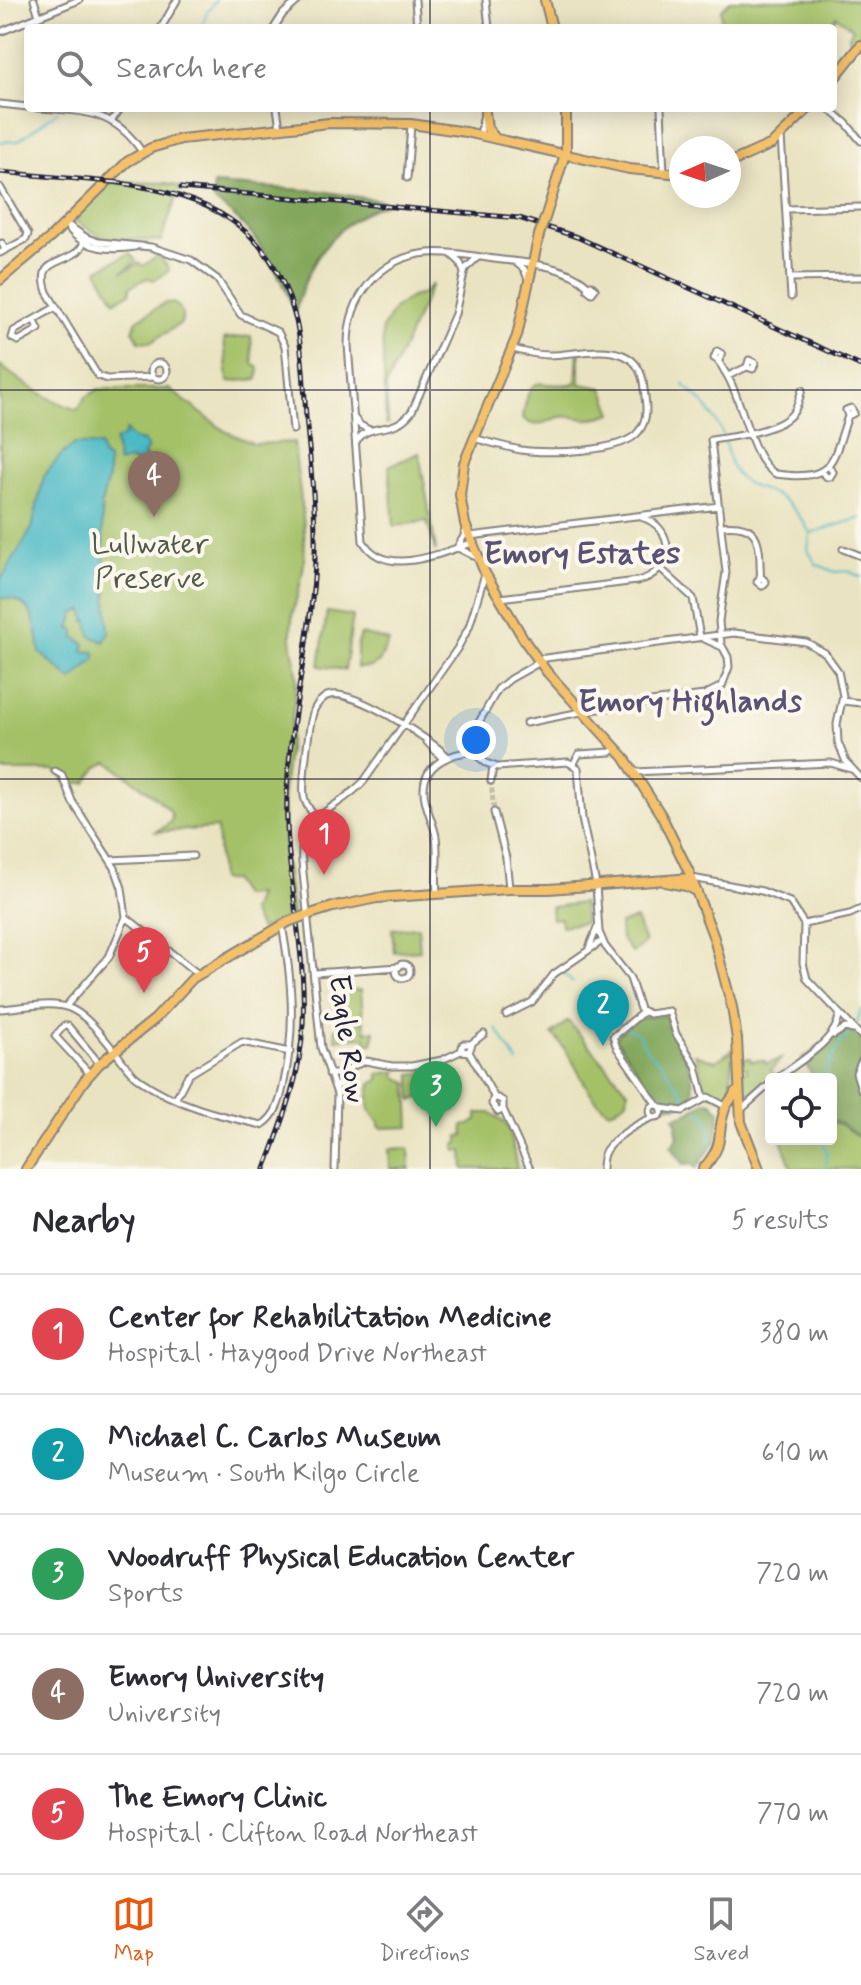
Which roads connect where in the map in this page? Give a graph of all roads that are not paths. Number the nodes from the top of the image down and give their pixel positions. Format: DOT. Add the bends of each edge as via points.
graph roads {
  1 [pos="34,0"];
  2 [pos="79,0"];
  3 [pos="177,0"];
  4 [pos="299,0"];
  5 [pos="415,0"];
  6 [pos="486,0"];
  7 [pos="545,0"];
  8 [pos="39,16"];
  9 [pos="164,24"];
  10 [pos="277,24"];
  11 [pos="417,24"];
  12 [pos="489,24"];
  13 [pos="551,24"];
  14 [pos="0,32"];
  15 [pos="861,45"];
  16 [pos="837,75"];
  17 [pos="0,104"];
  18 [pos="24,107"];
  19 [pos="86,112"];
  20 [pos="118,112"];
  21 [pos="278,112"];
  22 [pos="485,112"];
  23 [pos="485,112"];
  24 [pos="566,112"];
  25 [pos="661,112"];
  26 [pos="805,112"];
  27 [pos="833,112"];
  28 [pos="112,120"];
  29 [pos="411,124"];
  30 [pos="280,128"];
  31 [pos="480,135"];
  32 [pos="781,136"];
  33 [pos="860,136"];
  34 [pos="497,139"];
  35 [pos="142,152"];
  36 [pos="565,155"];
  37 [pos="741,158"];
  38 [pos="664,174"];
  39 [pos="669,174"];
  40 [pos="407,178"];
  41 [pos="0,187"];
  42 [pos="861,207"];
  43 [pos="787,209"];
  44 [pos="65,223"];
  45 [pos="85,240"];
  46 [pos="2,242"];
  47 [pos="536,247"];
  48 [pos="2,251"];
  49 [pos="451,254"];
  50 [pos="479,257"];
  51 [pos="514,261"];
  52 [pos="531,263"];
  53 [pos="464,273"];
  54 [pos="861,277"];
  55 [pos="2,278"];
  56 [pos="790,278"];
  57 [pos="528,281"];
  58 [pos="588,286"];
  59 [pos="791,297"];
  60 [pos="56,307"];
  61 [pos="34,320"];
  62 [pos="513,349"];
  63 [pos="719,360"];
  64 [pos="747,367"];
  65 [pos="728,376"];
  66 [pos="153,377"];
  67 [pos="802,390"];
  68 [pos="848,416"];
  69 [pos="354,417"];
  70 [pos="293,430"];
  71 [pos="369,430"];
  72 [pos="751,432"];
  73 [pos="473,438"];
  74 [pos="355,447"];
  75 [pos="719,503"];
  76 [pos="662,512"];
  77 [pos="636,516"];
  78 [pos="465,524"];
  79 [pos="655,524"];
  80 [pos="722,526"];
  81 [pos="470,540"];
  82 [pos="453,548"];
  83 [pos="843,549"];
  84 [pos="861,556"];
  85 [pos="478,558"];
  86 [pos="660,568"];
  87 [pos="485,573"];
  88 [pos="761,577"];
  89 [pos="481,591"];
  90 [pos="498,594"];
  91 [pos="720,635"];
  92 [pos="700,637"];
  93 [pos="723,647"];
  94 [pos="538,661"];
  95 [pos="842,701"];
  96 [pos="861,703"];
  97 [pos="584,711"];
  98 [pos="526,723"];
  99 [pos="404,724"];
  100 [pos="607,736"];
  101 [pos="616,748"];
  102 [pos="840,748"];
  103 [pos="473,752"];
  104 [pos="602,752"];
  105 [pos="445,758"];
  106 [pos="574,763"];
  107 [pos="831,763"];
  108 [pos="55,771"];
  109 [pos="634,772"];
  110 [pos="855,772"];
  111 [pos="861,778"];
  112 [pos="494,812"];
  113 [pos="316,818"];
  114 [pos="193,856"];
  115 [pos="111,860"];
  116 [pos="688,878"];
  117 [pos="661,880"];
  118 [pos="645,881"];
  119 [pos="598,884"];
  120 [pos="504,890"];
  121 [pos="697,893"];
  122 [pos="437,894"];
  123 [pos="861,909"];
  124 [pos="306,916"];
  125 [pos="126,917"];
  126 [pos="598,921"];
  127 [pos="285,923"];
  128 [pos="804,924"];
  129 [pos="602,941"];
  130 [pos="587,951"];
  131 [pos="399,967"];
  132 [pos="382,969"];
  133 [pos="315,973"];
  134 [pos="198,974"];
  135 [pos="396,976"];
  136 [pos="66,1006"];
  137 [pos="0,1009"];
  138 [pos="643,1012"];
  139 [pos="839,1013"];
  140 [pos="506,1015"];
  141 [pos="854,1030"];
  142 [pos="484,1034"];
  143 [pos="833,1035"];
  144 [pos="861,1036"];
  145 [pos="472,1044"];
  146 [pos="115,1051"];
  147 [pos="461,1051"];
  148 [pos="290,1052"];
  149 [pos="469,1052"];
  150 [pos="861,1062"];
  151 [pos="99,1064"];
  152 [pos="784,1073"];
  153 [pos="90,1074"];
  154 [pos="329,1074"];
  155 [pos="340,1077"];
  156 [pos="738,1080"];
  157 [pos="335,1087"];
  158 [pos="765,1088"];
  159 [pos="861,1089"];
  160 [pos="755,1095"];
  161 [pos="176,1098"];
  162 [pos="495,1098"];
  163 [pos="704,1098"];
  164 [pos="654,1108"];
  165 [pos="734,1108"];
  166 [pos="503,1109"];
  167 [pos="24,1169"];
  168 [pos="335,1169"];
  169 [pos="530,1169"];
  170 [pos="602,1169"];
  171 [pos="703,1169"];
  172 [pos="759,1169"];
  1 -- 8 [label="street"];
  2 -- 8 [label="street"];
  3 -- 9 [label="street"];
  4 -- 10 [label="street"];
  5 -- 11 [label="street"];
  6 -- 12 [label="street"];
  7 -- 13 [label="main road"];
  8 -- 14 [label="street"];
  15 -- 16 [label="main road"];
  17 -- 18 [label="street"];
  19 -- 28 [label="street"];
  20 -- 28 [label="street"];
  21 -- 30 [label="street"];
  22 -- 31 [label="street"];
  23 -- 34 [label="main road" via="487,128"];
  24 -- 36 [label="main road"];
  25 -- 38 [label="street"];
  26 -- 32 [label="main road"];
  27 -- 33 [label="street"];
  28 -- 35 [label="street"];
  29 -- 30 [label="main road"];
  29 -- 31 [label="main road"];
  29 -- 40 [label="street"];
  30 -- 35 [label="main road" via="181,139"];
  31 -- 34 [label="main road"];
  32 -- 37 [label="main road"];
  32 -- 43 [label="street"];
  34 -- 36 [label="main road"];
  35 -- 44 [label="main road"];
  36 -- 38 [label="main road"];
  36 -- 47 [label="main road, bridge"];
  38 -- 39 [label="main road"];
  41 -- 48 [label="street" via="28,234"];
  42 -- 43 [label="street"];
  43 -- 56 [label="street"];
  44 -- 45 [label="street"];
  44 -- 55 [label="main road"];
  45 -- 60 [label="street" via="77,252 46,271 45,288"];
  45 -- 70 [label="street" via="104,249 143,245 197,263 220,283 241,315 280,334"];
  46 -- 48 [label="street"];
  47 -- 51 [label="street"];
  47 -- 52 [label="main road"];
  49 -- 50 [label="street"];
  49 -- 53 [label="street"];
  49 -- 69 [label="street" via="400,260 376,275 360,296 348,334"];
  50 -- 51 [label="street"];
  50 -- 53 [label="street"];
  51 -- 52 [label="street"];
  51 -- 57 [label="street"];
  52 -- 57 [label="main road"];
  52 -- 58 [label="street" via="572,275"];
  53 -- 71 [label="street" via="451,325 412,411 394,427"];
  54 -- 56 [label="street"];
  56 -- 59 [label="street"];
  57 -- 62 [label="main road"];
  60 -- 61 [label="street"];
  60 -- 66 [label="street" via="98,376"];
  61 -- 61 [label="street" via="39,329 18,341 12,338 14,331"];
  62 -- 73 [label="main road"];
  62 -- 73 [label="street" via="543,355 626,356 637,365 643,381 642,427 622,443 561,451 521,450"];
  63 -- 65 [label="street"];
  64 -- 65 [label="street"];
  65 -- 72 [label="street"];
  67 -- 72 [label="street" via="787,419"];
  68 -- 72 [label="street" via="822,472 770,471"];
  69 -- 71 [label="street"];
  69 -- 74 [label="street"];
  71 -- 74 [label="street"];
  72 -- 75 [label="street" via="711,440"];
  73 -- 78 [label="main road" via="461,475"];
  74 -- 82 [label="street" via="361,530 369,550 383,560 397,561"];
  75 -- 76 [label="street"];
  75 -- 80 [label="street"];
  76 -- 77 [label="street"];
  76 -- 79 [label="street"];
  77 -- 79 [label="street"];
  77 -- 81 [label="street"];
  78 -- 81 [label="main road"];
  78 -- 82 [label="street" via="463,538"];
  79 -- 86 [label="street" via="667,545"];
  80 -- 88 [label="street" via="753,533"];
  80 -- 91 [label="street" via="726,576 718,615"];
  81 -- 82 [label="street"];
  81 -- 85 [label="main road"];
  82 -- 85 [label="street"];
  83 -- 84 [label="street"];
  85 -- 87 [label="main road"];
  86 -- 90 [label="street" via="637,581"];
  86 -- 92 [label="street" via="693,598"];
  87 -- 89 [label="street"];
  87 -- 90 [label="main road"];
  89 -- 90 [label="street" via="487,587"];
  89 -- 99 [label="street" via="463,639"];
  90 -- 94 [label="main road"];
  91 -- 92 [label="street"];
  91 -- 93 [label="street"];
  91 -- 95 [label="street" via="754,634 820,649 838,671"];
  92 -- 93 [label="street"];
  92 -- 94 [label="street"];
  93 -- 97 [label="street" via="729,673 711,693"];
  94 -- 97 [label="main road"];
  94 -- 103 [label="street" via="498,689 475,729"];
  95 -- 96 [label="street"];
  95 -- 102 [label="street" via="837,724"];
  97 -- 98 [label="street"];
  97 -- 100 [label="main road"];
  99 -- 105 [label="street"];
  99 -- 113 [label="street" via="361,785"];
  99 -- 113 [label="street" via="344,695 329,695 319,702 304,793"];
  100 -- 101 [label="main road"];
  100 -- 104 [label="street"];
  101 -- 104 [label="street"];
  101 -- 109 [label="main road"];
  102 -- 107 [label="street"];
  102 -- 110 [label="street"];
  103 -- 105 [label="street"];
  103 -- 106 [label="street" via="495,766"];
  104 -- 106 [label="street" via="579,754"];
  105 -- 122 [label="street" via="430,771 424,790 436,840"];
  106 -- 119 [label="street"];
  107 -- 109 [label="street"];
  107 -- 110 [label="street"];
  108 -- 115 [label="street"];
  109 -- 116 [label="main road" via="667,826"];
  110 -- 111 [label="street"];
  112 -- 120 [label="street" via="506,858"];
  113 -- 124 [label="street, Eagle Row" via="301,848"];
  114 -- 115 [label="street"];
  115 -- 125 [label="street"];
  116 -- 117 [label="main road"];
  116 -- 118 [label="main road"];
  116 -- 121 [label="main road"];
  116 -- 128 [label="street" via="777,895 795,907"];
  117 -- 118 [label="main road"];
  117 -- 121 [label="main road"];
  118 -- 119 [label="main road"];
  119 -- 120 [label="main road"];
  119 -- 126 [label="street"];
  120 -- 122 [label="main road"];
  121 -- 156 [label="main road" via="734,1016"];
  122 -- 124 [label="main road" via="369,899"];
  123 -- 128 [label="street"];
  124 -- 127 [label="main road, bridge"];
  124 -- 133 [label="street, Eagle Row"];
  125 -- 134 [label="street"];
  125 -- 136 [label="street" via="109,957"];
  126 -- 129 [label="street"];
  126 -- 130 [label="street"];
  127 -- 134 [label="main road"];
  127 -- 148 [label="street" via="292,986"];
  128 -- 139 [label="street" via="804,973"];
  129 -- 130 [label="street"];
  129 -- 138 [label="street" via="630,978"];
  130 -- 140 [label="street" via="554,974 532,1002"];
  131 -- 132 [label="street"];
  131 -- 135 [label="street"];
  131 -- 135 [label="street" via="409,965 410,973"];
  132 -- 133 [label="street"];
  132 -- 135 [label="street"];
  133 -- 154 [label="street, Eagle Row" via="321,1048"];
  134 -- 146 [label="main road"];
  136 -- 137 [label="street"];
  136 -- 146 [label="street" via="86,1016"];
  138 -- 163 [label="street" via="669,1011 696,1066"];
  138 -- 164 [label="street" via="614,1035"];
  139 -- 141 [label="street"];
  139 -- 143 [label="street"];
  141 -- 143 [label="street" via="845,1028"];
  141 -- 144 [label="street"];
  142 -- 145 [label="street"];
  143 -- 152 [label="street"];
  145 -- 147 [label="street" via="463,1044"];
  145 -- 149 [label="street"];
  146 -- 151 [label="main road"];
  146 -- 161 [label="street" via="136,1077"];
  147 -- 149 [label="street"];
  147 -- 155 [label="street" via="412,1066 366,1061"];
  148 -- 161 [label="street" via="242,1042 188,1075"];
  148 -- 161 [label="street" via="275,1112 262,1125 206,1112"];
  149 -- 162 [label="street"];
  150 -- 159 [label="street" via="856,1073"];
  151 -- 153 [label="main road"];
  151 -- 153 [label="street" via="64,1026 55,1036"];
  153 -- 167 [label="main road"];
  154 -- 155 [label="street"];
  154 -- 157 [label="street, Eagle Row"];
  155 -- 157 [label="street"];
  156 -- 160 [label="street" via="743,1096"];
  156 -- 165 [label="main road"];
  157 -- 168 [label="street, Eagle Row"];
  158 -- 160 [label="street"];
  160 -- 165 [label="street"];
  162 -- 166 [label="street"];
  162 -- 166 [label="street" via="494,1110"];
  163 -- 164 [label="street" via="683,1111"];
  163 -- 165 [label="street"];
  164 -- 170 [label="street" via="609,1146"];
  165 -- 171 [label="street"];
  165 -- 172 [label="main road"];
  166 -- 169 [label="street"];
}
